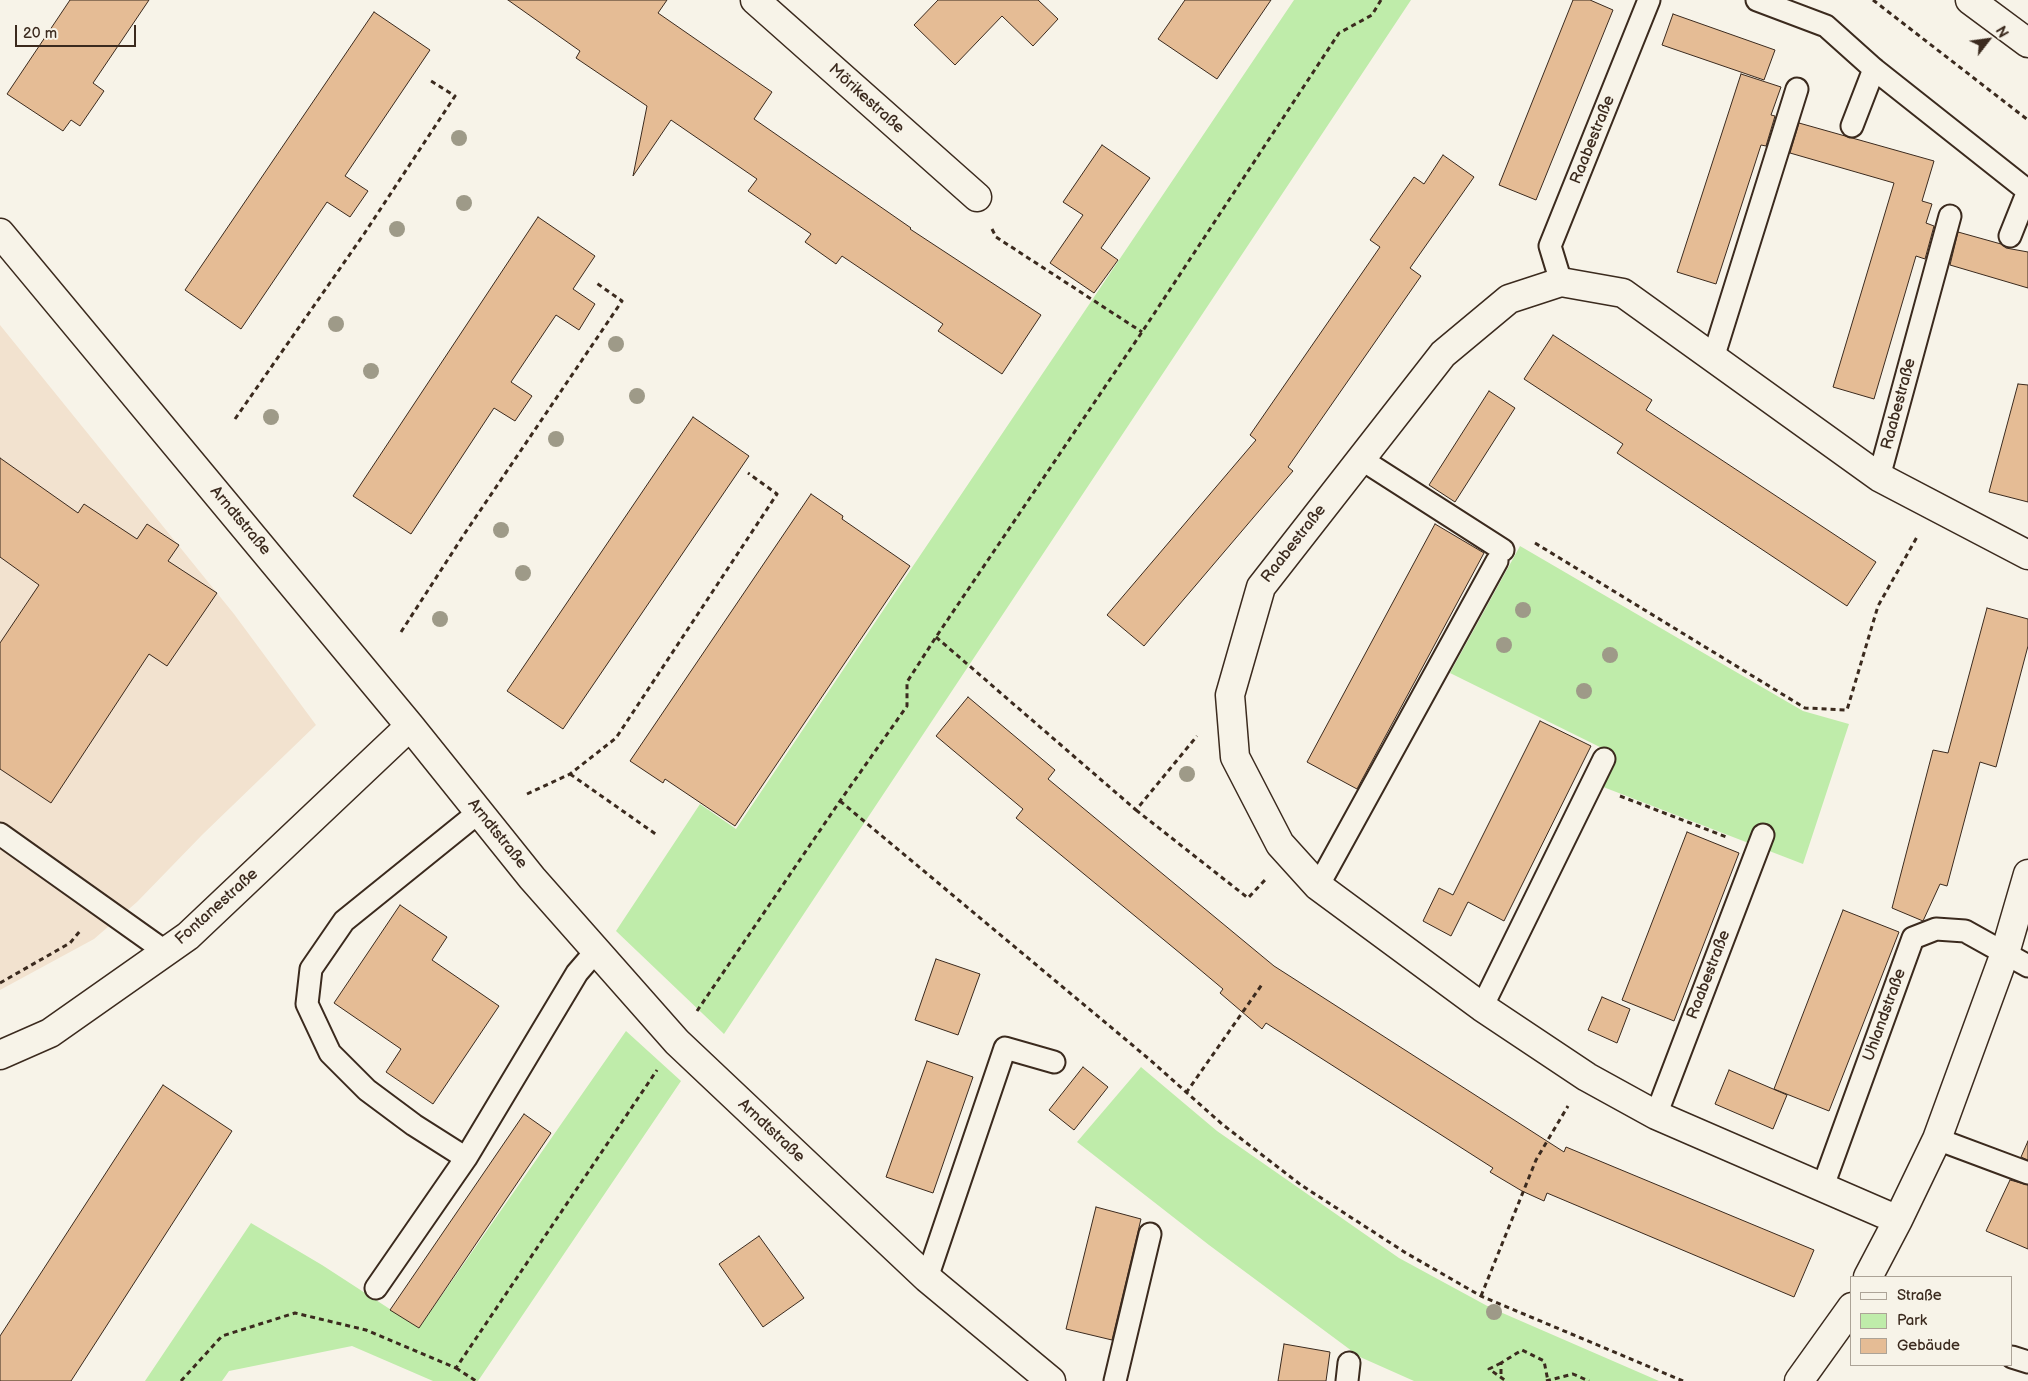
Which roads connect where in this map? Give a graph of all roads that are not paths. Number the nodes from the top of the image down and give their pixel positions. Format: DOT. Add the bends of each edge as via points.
graph roads {
  1 [pos="755,0"];
  2 [pos="1649,0"];
  3 [pos="1757,0"];
  4 [pos="1970,0"];
  5 [pos="2028,43"];
  6 [pos="1874,69"];
  7 [pos="1797,89"];
  8 [pos="1852,126"];
  9 [pos="2028,191"];
  10 [pos="977,197"];
  11 [pos="1950,216"];
  12 [pos="0,233"];
  13 [pos="2010,236"];
  14 [pos="1561,282"];
  15 [pos="1713,358"];
  16 [pos="1361,459"];
  17 [pos="1879,477"];
  18 [pos="2028,555"];
  19 [pos="410,726"];
  20 [pos="1604,759"];
  21 [pos="479,812"];
  22 [pos="0,834"];
  23 [pos="1760,842"];
  24 [pos="2028,874"];
  25 [pos="1318,886"];
  26 [pos="596,951"];
  27 [pos="166,952"];
  28 [pos="2017,960"];
  29 [pos="1482,1007"];
  30 [pos="0,1055"];
  31 [pos="1054,1062"];
  32 [pos="1656,1114"];
  33 [pos="1937,1139"];
  34 [pos="466,1158"];
  35 [pos="2028,1173"];
  36 [pos="1823,1186"];
  37 [pos="1898,1220"];
  38 [pos="1150,1234"];
  39 [pos="1869,1276"];
  40 [pos="927,1278"];
  41 [pos="376,1288"];
  42 [pos="1850,1310"];
  43 [pos="2013,1357"];
  44 [pos="2028,1362"];
  45 [pos="1051,1381"];
  46 [pos="1115,1381"];
  47 [pos="1800,1381"];
  1 -- 10 [label="street, Mörikestraße"];
  2 -- 14 [label="lane, Raabestraße" via="1550,246"];
  3 -- 6 [label="lane" via="1826,26"];
  4 -- 5 [label="street"];
  6 -- 8 [label="lane"];
  6 -- 9 [label="lane"];
  7 -- 15 [label="lane"];
  9 -- 13 [label="lane"];
  11 -- 17 [label="lane, Raabestraße"];
  12 -- 19 [label="street, Arndtstraße"];
  14 -- 15 [label="street, Raabestraße" via="1623,293"];
  14 -- 16 [label="street, Raabestraße" via="1509,299 1444,354"];
  15 -- 17 [label="street, Raabestraße"];
  16 -- 25 [label="street, Raabestraße" via="1261,587 1230,695 1235,757 1280,844"];
  16 -- 25 [label="lane" via="1500,555"];
  17 -- 18 [label="street, Raabestraße"];
  19 -- 21 [label="street, Arndtstraße"];
  19 -- 27 [label="street, Fontanestraße" via="188,936"];
  20 -- 29 [label="lane"];
  21 -- 26 [label="street, Arndtstraße"];
  21 -- 34 [label="lane" via="344,921 311,969 307,1004 330,1053 367,1090"];
  22 -- 27 [label="lane"];
  23 -- 32 [label="lane, Raabestraße"];
  24 -- 28 [label="street"];
  25 -- 29 [label="street, Raabestraße"];
  26 -- 34 [label="lane" via="577,973"];
  26 -- 40 [label="street, Arndtstraße" via="677,1042"];
  27 -- 30 [label="street, Fontanestraße" via="50,1033"];
  28 -- 33 [label="street"];
  28 -- 36 [label="lane, Uhlandstraße" via="1965,931 1936,929 1913,938"];
  29 -- 32 [label="street, Raabestraße" via="1587,1077"];
  31 -- 40 [label="lane" via="1005,1048"];
  32 -- 36 [label="street, Raabestraße"];
  33 -- 35 [label="lane"];
  33 -- 37 [label="street"];
  34 -- 41 [label="lane"];
  36 -- 37 [label="street, Raabestraße"];
  37 -- 39 [label="street"];
  38 -- 46 [label="lane"];
  40 -- 45 [label="street, Arndtstraße"];
  42 -- 47 [label="street"];
  43 -- 44 [label="lane"];
}
